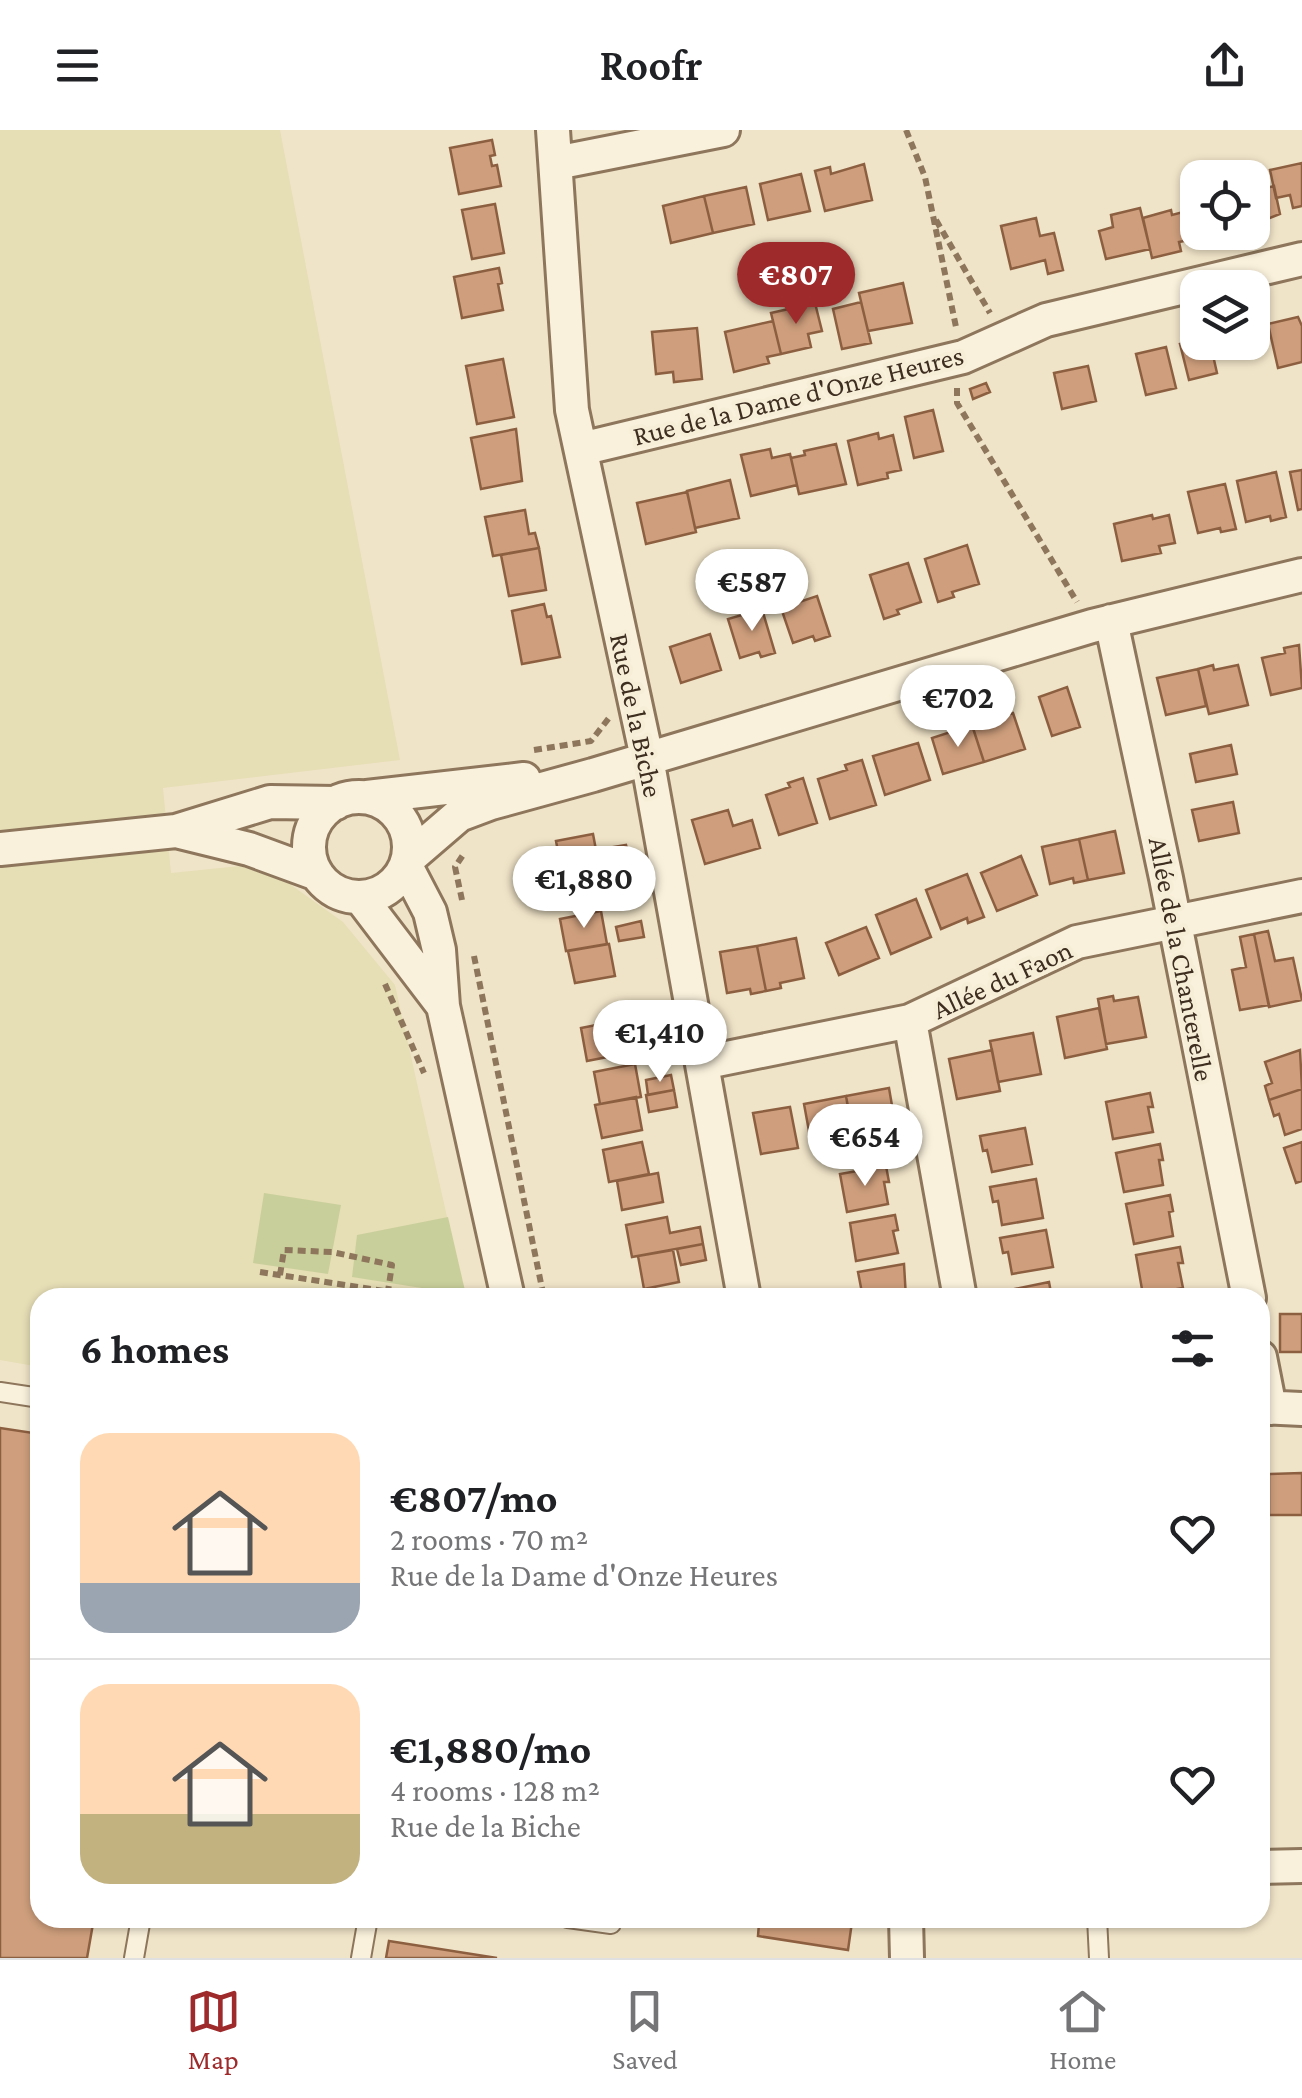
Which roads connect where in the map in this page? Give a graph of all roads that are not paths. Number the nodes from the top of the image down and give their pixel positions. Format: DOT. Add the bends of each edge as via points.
graph roads {
  1 [pos="553,130"];
  2 [pos="723,130"];
  3 [pos="556,163"];
  4 [pos="1302,259"];
  5 [pos="581,449"];
  6 [pos="1302,575"];
  7 [pos="1111,621"];
  8 [pos="647,758"];
  9 [pos="593,775"];
  10 [pos="351,800"];
  11 [pos="176,832"];
  12 [pos="0,849"];
  13 [pos="407,862"];
  14 [pos="317,874"];
  15 [pos="1302,896"];
  16 [pos="360,897"];
  17 [pos="1173,924"];
  18 [pos="443,1006"];
  19 [pos="910,1021"];
  20 [pos="702,1063"];
  21 [pos="506,1288"];
  22 [pos="742,1288"];
  23 [pos="958,1288"];
  24 [pos="1246,1288"];
  25 [pos="0,1392"];
  26 [pos="30,1396"];
  27 [pos="1302,1866"];
  28 [pos="1270,1867"];
  29 [pos="138,1928"];
  30 [pos="366,1928"];
  31 [pos="906,1928"];
  32 [pos="1097,1928"];
  33 [pos="134,1958"];
  34 [pos="361,1958"];
  35 [pos="907,1958"];
  36 [pos="1098,1958"];
  1 -- 3 [label="street, Rue de la Biche"];
  2 -- 3 [label="street"];
  3 -- 5 [label="street, Rue de la Biche" via="572,410"];
  4 -- 5 [label="street, Rue de la Dame d'Onze Heures" via="1046,320 962,356"];
  5 -- 8 [label="street, Rue de la Biche"];
  6 -- 7 [label="street"];
  7 -- 8 [label="street"];
  7 -- 17 [label="street, Allée de la Chanterelle"];
  8 -- 9 [label="street"];
  8 -- 20 [label="street, Rue de la Biche"];
  9 -- 10 [label="street"];
  9 -- 13 [label="street" via="460,815"];
  10 -- 11 [label="street" via="270,802"];
  10 -- 13 [label="street" via="382,802 396,812 410,842"];
  10 -- 14 [label="street" via="323,813 314,827 310,859"];
  11 -- 12 [label="street"];
  11 -- 14 [label="street"];
  13 -- 16 [label="street" via="388,889"];
  13 -- 18 [label="street" via="430,912"];
  14 -- 16 [label="street" via="328,887"];
  15 -- 17 [label="street, Allée du Faon"];
  16 -- 18 [label="street"];
  17 -- 19 [label="street, Allée du Faon" via="1077,942"];
  17 -- 24 [label="street, Allée de la Chanterelle"];
  18 -- 21 [label="street"];
  19 -- 20 [label="street, Allée du Faon"];
  19 -- 23 [label="street"];
  20 -- 22 [label="street, Rue de la Biche"];
  25 -- 26 [label="lane"];
  27 -- 28 [label="street"];
  29 -- 33 [label="lane"];
  30 -- 34 [label="lane"];
  31 -- 35 [label="street"];
  32 -- 36 [label="lane"];
}
